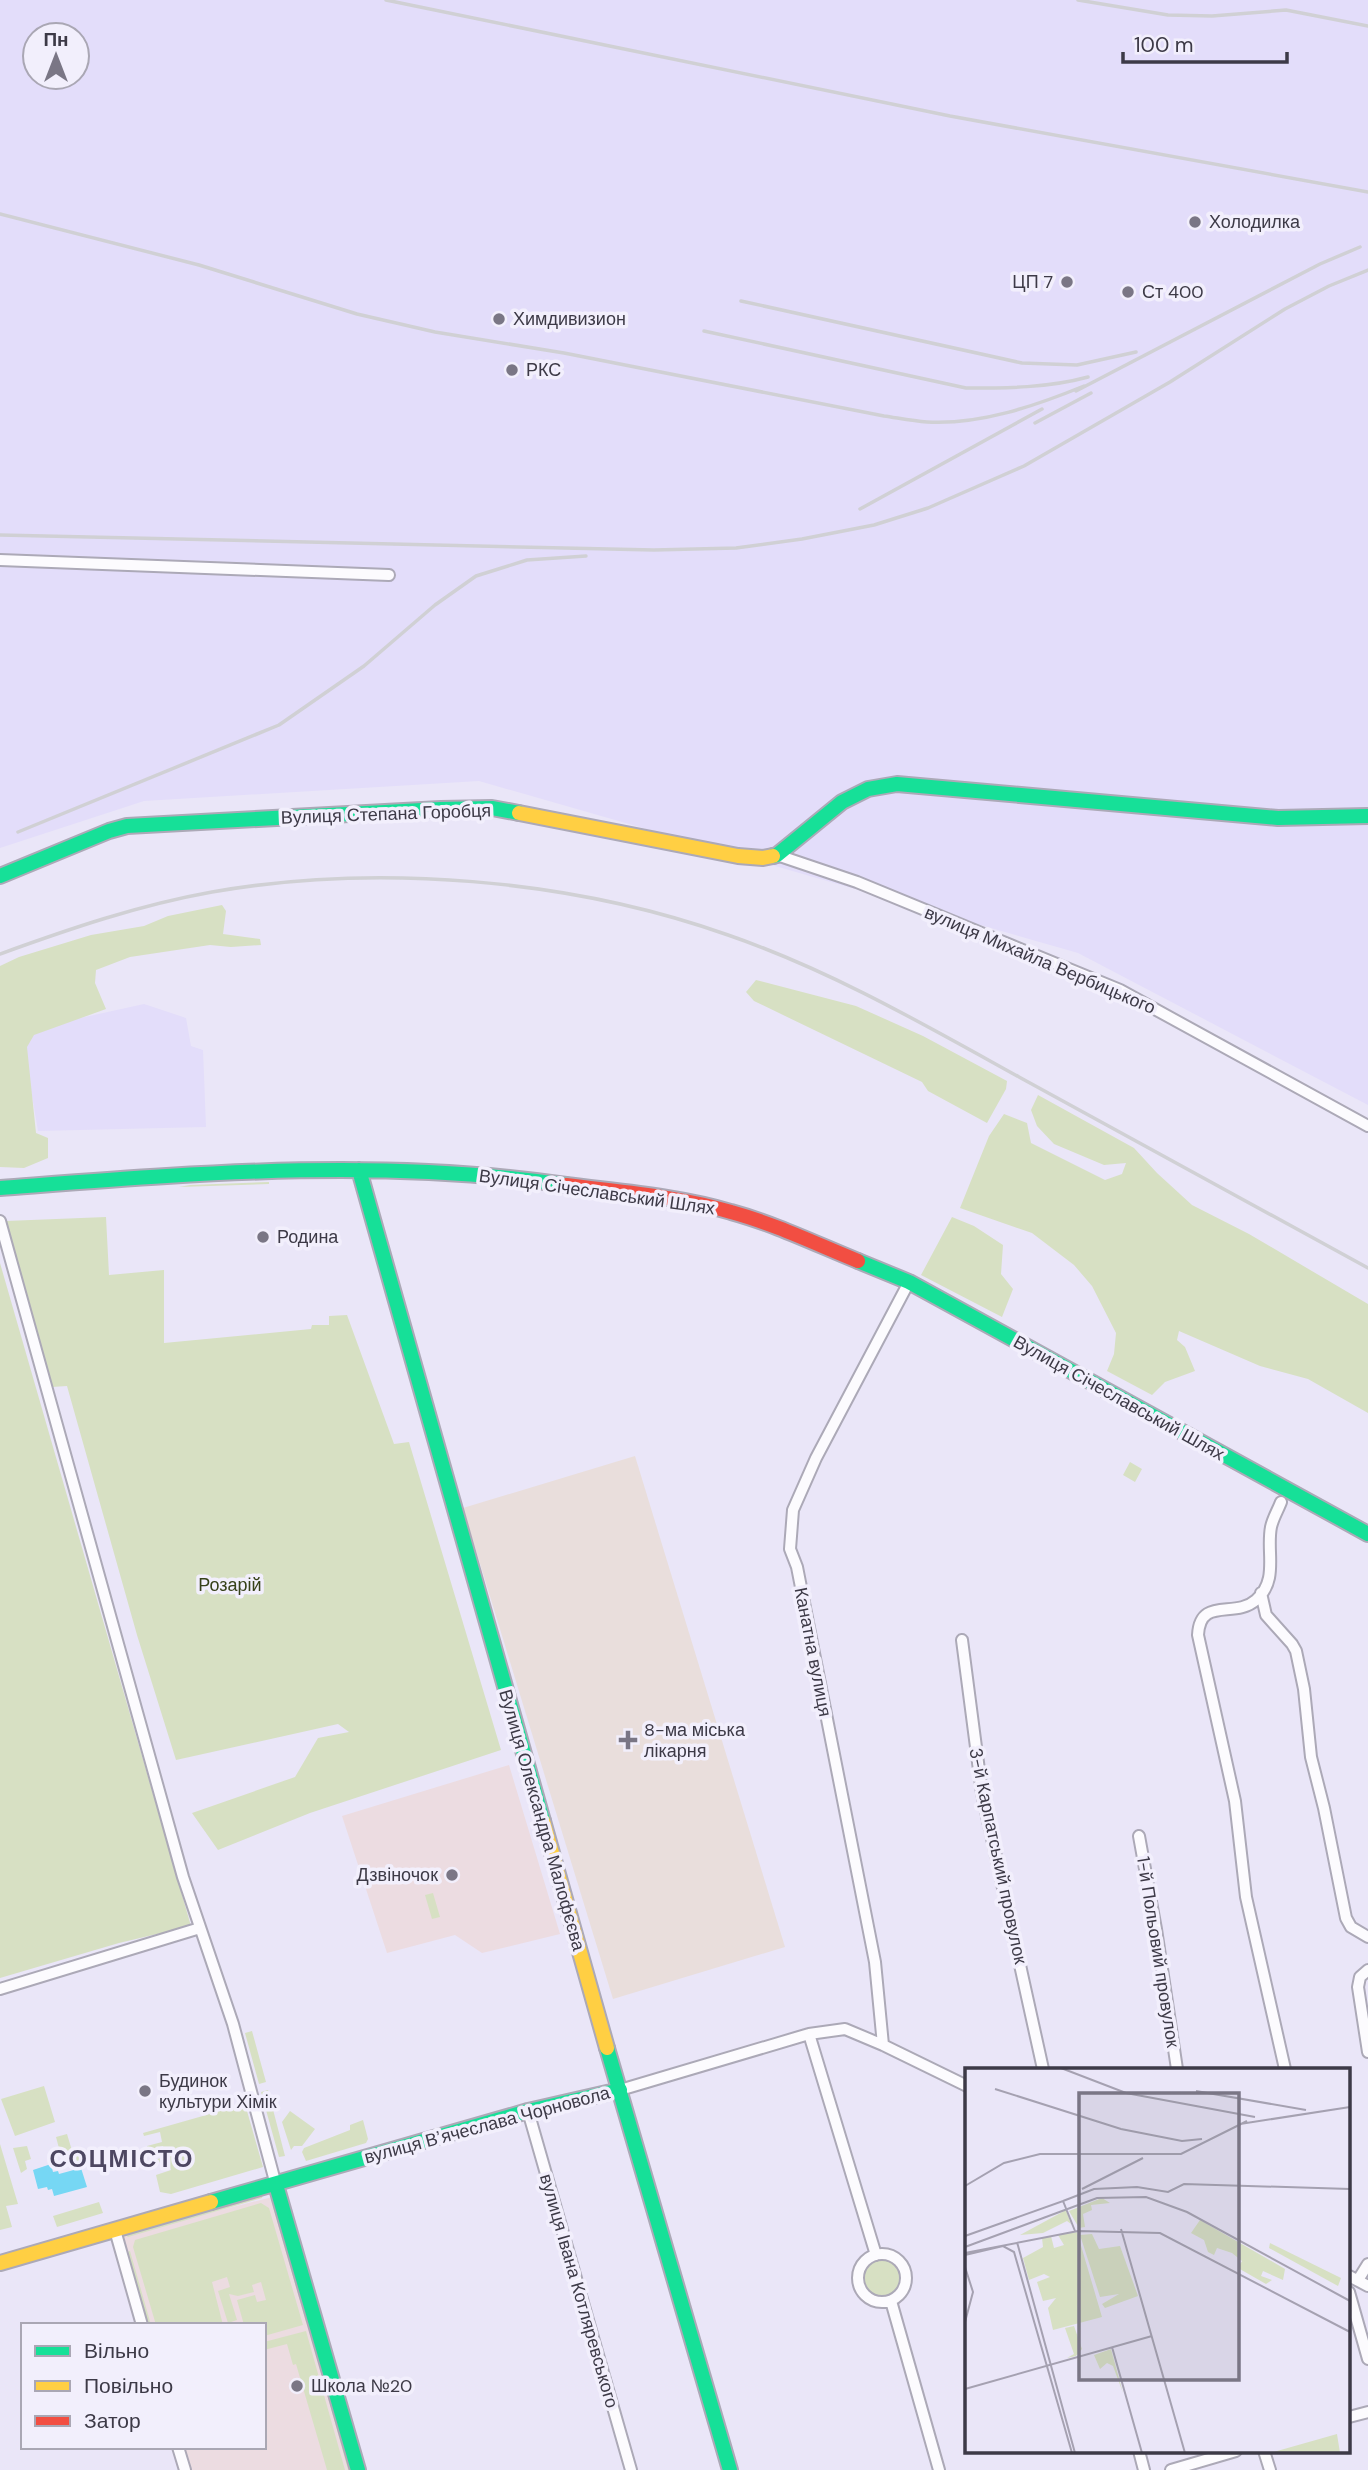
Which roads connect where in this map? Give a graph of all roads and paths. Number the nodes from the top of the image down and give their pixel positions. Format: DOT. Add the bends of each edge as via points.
graph roads {
  1 [pos="0,560"];
  2 [pos="389,575"];
  3 [pos="1368,816"];
  4 [pos="777,855"];
  5 [pos="0,876"];
  6 [pos="1368,1126"];
  7 [pos="359,1170"];
  8 [pos="0,1188"];
  9 [pos="0,1221"];
  10 [pos="909,1282"];
  11 [pos="1281,1502"];
  12 [pos="1368,1534"];
  13 [pos="1261,1593"];
  14 [pos="962,1640"];
  15 [pos="1139,1836"];
  16 [pos="200,1928"];
  17 [pos="1368,1937"];
  18 [pos="1368,1970"];
  19 [pos="0,1989"];
  20 [pos="809,2034"];
  21 [pos="883,2045"];
  22 [pos="1368,2052"];
  23 [pos="1043,2068"];
  24 [pos="1177,2068"];
  25 [pos="1285,2068"];
  26 [pos="965,2085"];
  27 [pos="620,2090"];
  28 [pos="528,2111"];
  29 [pos="276,2185"];
  30 [pos="115,2230"];
  31 [pos="876,2255"];
  32 [pos="0,2263"];
  33 [pos="1368,2263"];
  34 [pos="1358,2281"];
  35 [pos="1350,2296"];
  36 [pos="891,2301"];
  37 [pos="141,2323"];
  38 [pos="1368,2359"];
  39 [pos="1368,2412"];
  40 [pos="1350,2417"];
  41 [pos="179,2449"];
  42 [pos="1139,2452"];
  43 [pos="1233,2452"];
  44 [pos="1264,2452"];
  45 [pos="185,2470"];
  46 [pos="358,2470"];
  47 [pos="631,2470"];
  48 [pos="730,2470"];
  49 [pos="939,2470"];
  50 [pos="1144,2470"];
  51 [pos="1171,2470"];
  52 [pos="1270,2470"];
  1 -- 2 [label="street"];
  3 -- 4 [label="street" via="1278,818 897,784 868,789 842,802"];
  4 -- 5 [label="street, Вулиця Степана Горобця" via="738,856 492,808 441,809 127,826"];
  4 -- 6 [label="street, вулиця Михайла Вербицького" via="857,882 1120,990"];
  7 -- 8 [label="street, Вулиця Січеславський Шлях" via="165,1176"];
  7 -- 10 [label="street, Вулиця Січеславський Шлях" via="500,1175 693,1203 763,1222"];
  7 -- 27 [label="street, Вулиця Олександра Малофєєва"];
  9 -- 16 [label="street"];
  10 -- 12 [label="street, Вулиця Січеславський Шлях"];
  10 -- 21 [label="street, Канатна вулиця" via="816,1458 793,1510 790,1549 875,1962"];
  11 -- 13 [label="street" via="1271,1529 1271,1570"];
  13 -- 17 [label="street" via="1266,1615 1296,1651 1311,1757 1346,1918 1351,1927"];
  13 -- 25 [label="street" via="1241,1608 1213,1610 1203,1616 1198,1635 1235,1801 1246,1897"];
  14 -- 23 [label="street, 3-й Карпатський провулок" via="982,1793"];
  15 -- 24 [label="street, 1-й Польовий провулок"];
  16 -- 19 [label="street"];
  16 -- 29 [label="street" via="233,2024"];
  18 -- 22 [label="street" via="1358,1986"];
  20 -- 21 [label="street, вулиця Вʼячеслава Чорновола" via="845,2029"];
  20 -- 27 [label="street, вулиця Вʼячеслава Чорновола"];
  20 -- 31 [label="street"];
  21 -- 26 [label="street, вулиця Вʼячеслава Чорновола"];
  27 -- 28 [label="street, вулиця Вʼячеслава Чорновола"];
  27 -- 48 [label="street, Вулиця Олександра Малофєєва"];
  28 -- 29 [label="street, вулиця Вʼячеслава Чорновола"];
  28 -- 47 [label="street, вулиця Івана Котляревського"];
  29 -- 30 [label="street, вулиця Вʼячеслава Чорновола"];
  29 -- 46 [label="street"];
  30 -- 32 [label="street, вулиця Вʼячеслава Чорновола"];
  30 -- 37 [label="street"];
  31 -- 36 [label="street" via="892,2256 906,2275 903,2291"];
  31 -- 36 [label="street" via="860,2270 859,2286 869,2298"];
  33 -- 34 [label="street"];
  35 -- 38 [label="street"];
  36 -- 49 [label="street"];
  39 -- 40 [label="street"];
  41 -- 45 [label="street"];
  42 -- 50 [label="street"];
  43 -- 51 [label="street"];
  44 -- 52 [label="street"];
}
